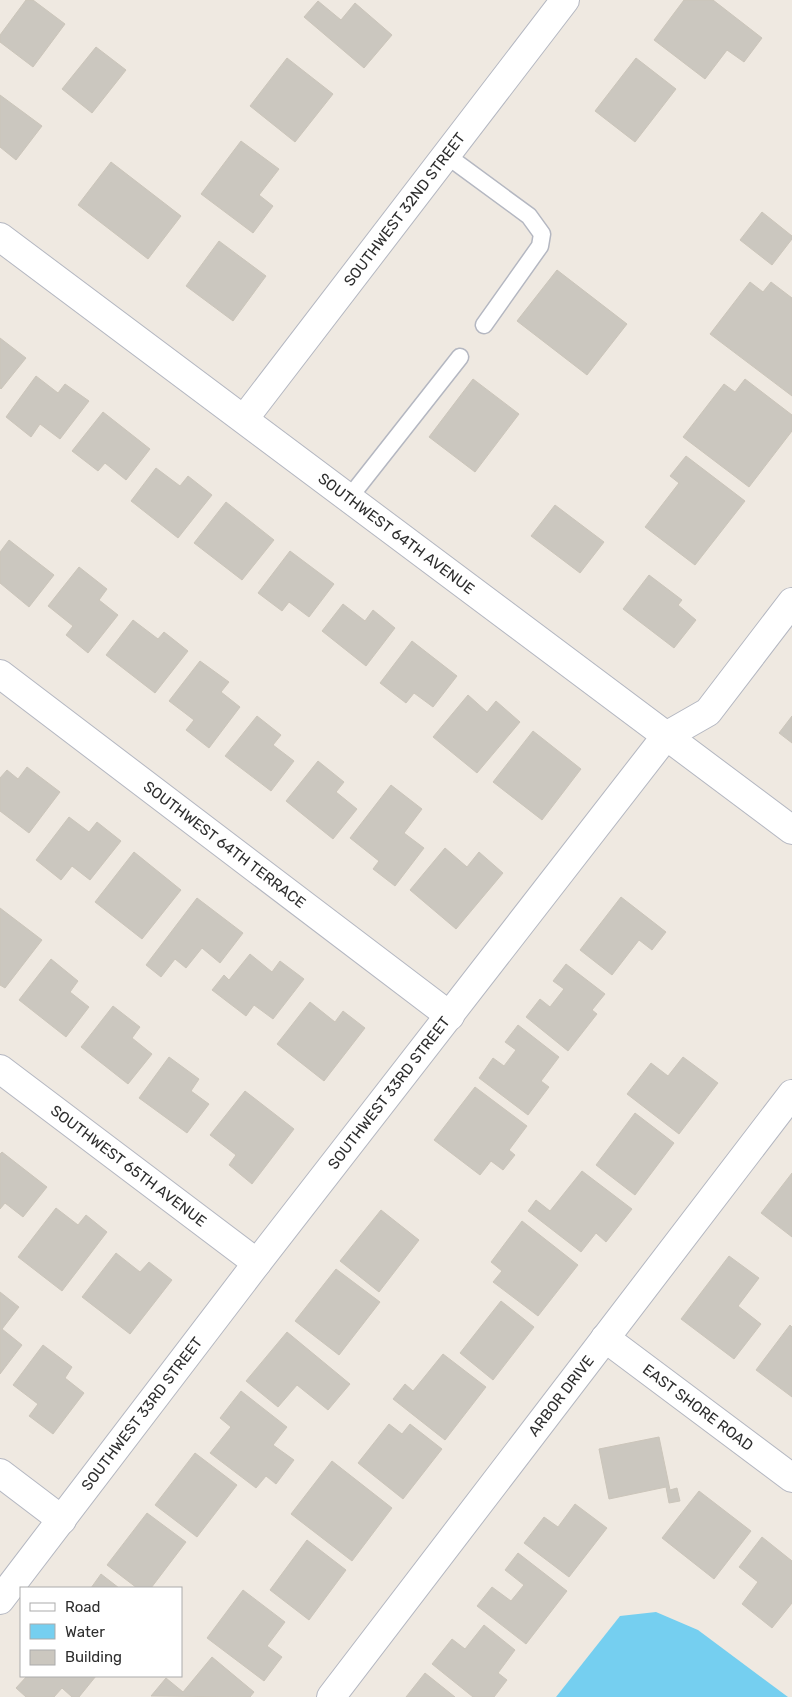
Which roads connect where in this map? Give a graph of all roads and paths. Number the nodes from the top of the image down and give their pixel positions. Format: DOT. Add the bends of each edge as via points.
graph roads {
  1 [pos="565,0"];
  2 [pos="446,155"];
  3 [pos="0,237"];
  4 [pos="484,325"];
  5 [pos="460,358"];
  6 [pos="244,419"];
  7 [pos="349,498"];
  8 [pos="792,602"];
  9 [pos="0,674"];
  10 [pos="666,736"];
  11 [pos="792,830"];
  12 [pos="450,1016"];
  13 [pos="0,1070"];
  14 [pos="792,1094"];
  15 [pos="257,1263"];
  16 [pos="605,1338"];
  17 [pos="0,1473"];
  18 [pos="792,1478"];
  19 [pos="62,1520"];
  20 [pos="0,1600"];
  21 [pos="331,1697"];
  1 -- 2 [label="street, SOUTHWEST 32ND STREET"];
  2 -- 4 [label="lane" via="529,216 542,234 540,246"];
  2 -- 6 [label="street, SOUTHWEST 32ND STREET"];
  3 -- 6 [label="street, SOUTHWEST 64TH AVENUE"];
  5 -- 7 [label="lane"];
  6 -- 7 [label="street, SOUTHWEST 64TH AVENUE"];
  7 -- 10 [label="street, SOUTHWEST 64TH AVENUE"];
  8 -- 10 [label="street, SOUTHWEST 33RD STREET" via="708,712"];
  9 -- 12 [label="street, SOUTHWEST 64TH TERRACE"];
  10 -- 11 [label="street, SOUTHWEST 64TH AVENUE"];
  10 -- 12 [label="street, SOUTHWEST 33RD STREET"];
  12 -- 15 [label="street, SOUTHWEST 33RD STREET"];
  13 -- 15 [label="street, SOUTHWEST 65TH AVENUE"];
  14 -- 16 [label="street, ARBOR DRIVE"];
  15 -- 19 [label="street, SOUTHWEST 33RD STREET"];
  16 -- 18 [label="street, EAST SHORE ROAD"];
  16 -- 21 [label="street, ARBOR DRIVE"];
  17 -- 19 [label="street"];
  19 -- 20 [label="street, SOUTHWEST 33RD STREET"];
}
